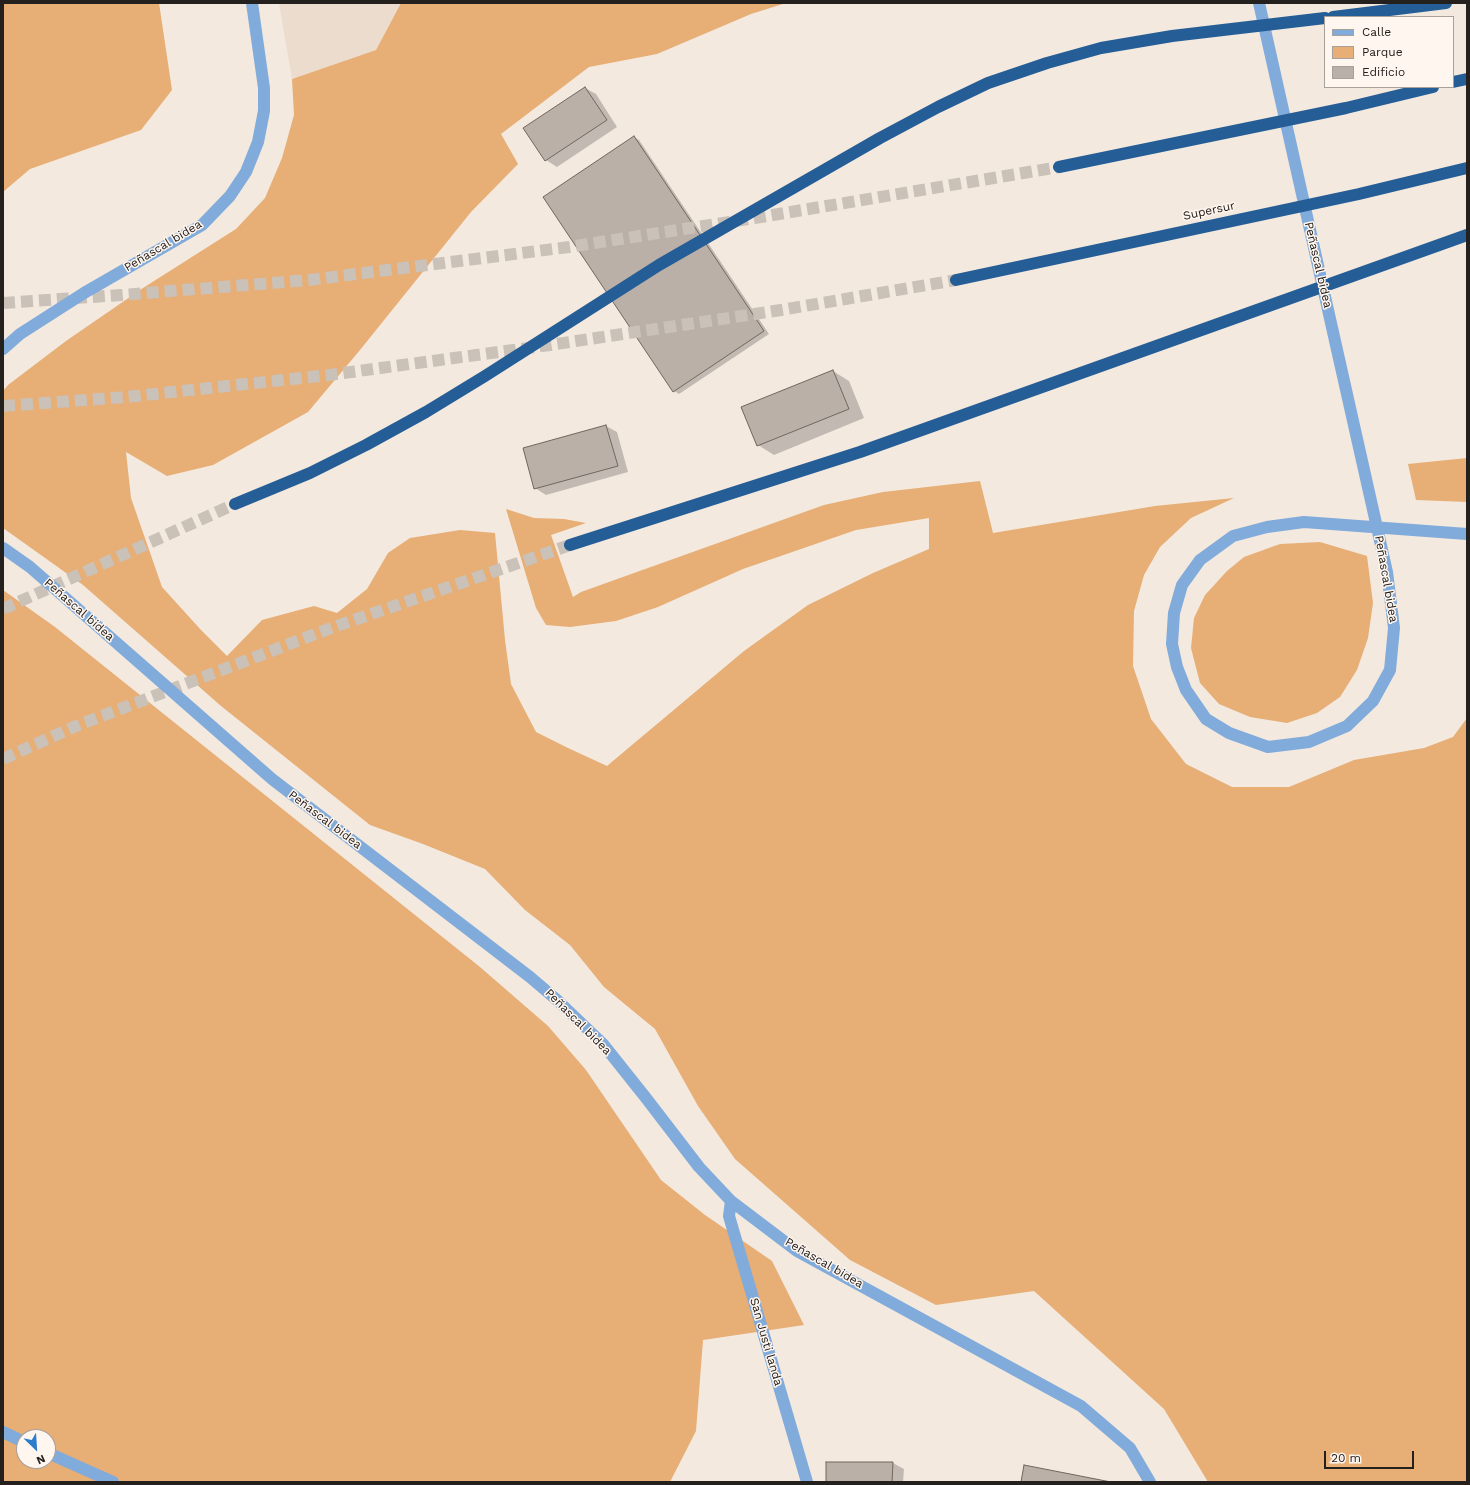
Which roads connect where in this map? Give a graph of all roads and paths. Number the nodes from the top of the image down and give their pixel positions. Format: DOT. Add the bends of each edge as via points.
graph roads {
  1 [pos="252,3"];
  2 [pos="1259,3"];
  3 [pos="1446,3"];
  4 [pos="1341,16"];
  5 [pos="1324,18"];
  6 [pos="1467,79"];
  7 [pos="1454,82"];
  8 [pos="1429,88"];
  9 [pos="1059,167"];
  10 [pos="1467,168"];
  11 [pos="1467,235"];
  12 [pos="956,280"];
  13 [pos="3,349"];
  14 [pos="235,504"];
  15 [pos="1467,534"];
  16 [pos="570,545"];
  17 [pos="3,548"];
  18 [pos="731,1201"];
  19 [pos="3,1432"];
  20 [pos="16,1438"];
  21 [pos="56,1457"];
  22 [pos="113,1482"];
  23 [pos="807,1482"];
  24 [pos="1150,1482"];
  1 -- 13 [label="street, Peñascal bidea" via="264,88 264,111 258,142 246,172 230,196 202,225 84,293 20,334"];
  2 -- 15 [label="street, Peñascal bidea" via="1387,572 1394,628 1390,670 1373,702 1347,726 1309,742 1268,747 1229,733 1206,718 1186,690 1172,644 1174,613 1182,585 1200,560 1233,536 1267,527 1304,522"];
  3 -- 4 [label="highway"];
  5 -- 14 [label="highway" via="1172,36 1102,48 988,83 880,138 659,265 485,376 393,430 310,472"];
  6 -- 7 [label="highway"];
  8 -- 9 [label="highway" via="1346,108"];
  10 -- 12 [label="highway, Supersur" via="1351,196"];
  11 -- 16 [label="highway" via="860,452"];
  17 -- 18 [label="street, Peñascal bidea" via="30,567 272,779 558,1000 603,1044 699,1167"];
  18 -- 23 [label="street, San Justi landa" via="729,1216"];
  18 -- 24 [label="street, Peñascal bidea" via="797,1250 1081,1406 1130,1448"];
  19 -- 20 [label="street"];
  21 -- 22 [label="street"];
}
